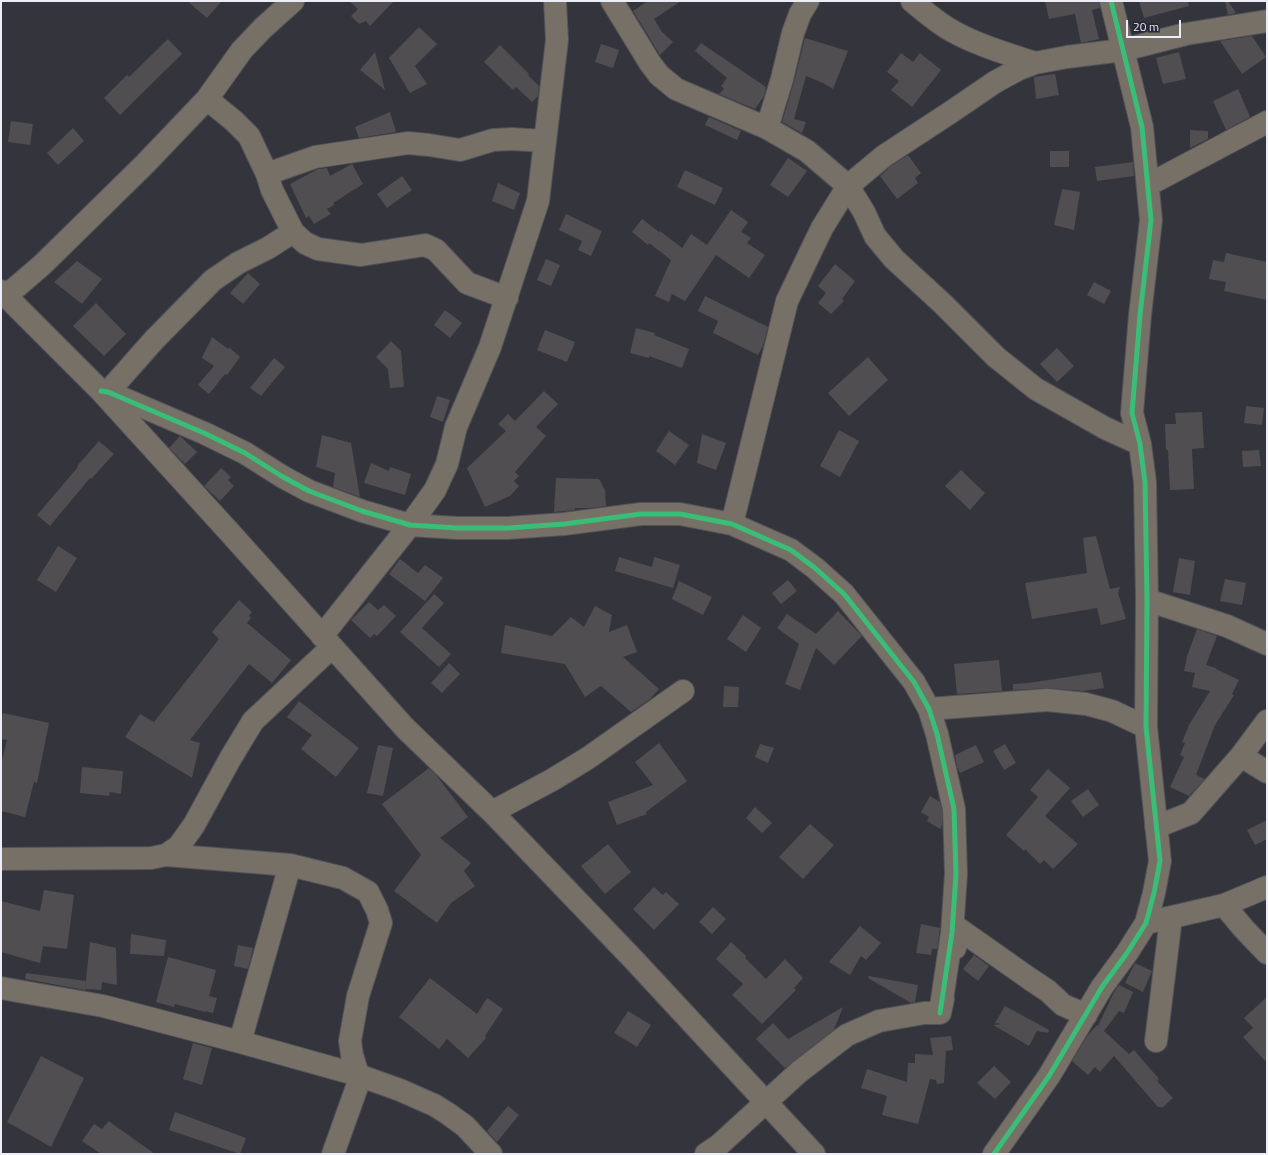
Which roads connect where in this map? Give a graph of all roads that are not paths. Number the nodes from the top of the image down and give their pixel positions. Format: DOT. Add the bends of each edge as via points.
graph roads {
  1 [pos="293,1"];
  2 [pos="555,1"];
  3 [pos="612,1"];
  4 [pos="808,1"];
  5 [pos="912,1"];
  6 [pos="1111,1"];
  7 [pos="1267,21"];
  8 [pos="1124,50"];
  9 [pos="1035,63"];
  10 [pos="207,99"];
  11 [pos="1267,122"];
  12 [pos="767,128"];
  13 [pos="545,141"];
  14 [pos="267,174"];
  15 [pos="1148,185"];
  16 [pos="848,186"];
  17 [pos="293,232"];
  18 [pos="4,293"];
  19 [pos="507,298"];
  20 [pos="104,392"];
  21 [pos="1140,444"];
  22 [pos="732,524"];
  23 [pos="410,525"];
  24 [pos="1146,600"];
  25 [pos="327,642"];
  26 [pos="1267,644"];
  27 [pos="683,691"];
  28 [pos="928,709"];
  29 [pos="1267,721"];
  30 [pos="1146,727"];
  31 [pos="1241,756"];
  32 [pos="1267,772"];
  33 [pos="492,812"];
  34 [pos="1156,827"];
  35 [pos="166,855"];
  36 [pos="1,859"];
  37 [pos="290,865"];
  38 [pos="1267,887"];
  39 [pos="1224,905"];
  40 [pos="1171,918"];
  41 [pos="1146,923"];
  42 [pos="1267,953"];
  43 [pos="1,988"];
  44 [pos="940,1013"];
  45 [pos="1086,1015"];
  46 [pos="1156,1041"];
  47 [pos="240,1042"];
  48 [pos="358,1075"];
  49 [pos="765,1102"];
  50 [pos="714,1151"];
  51 [pos="333,1154"];
  52 [pos="491,1154"];
  53 [pos="814,1154"];
  54 [pos="994,1154"];
  1 -- 10 [label="street" via="242,50"];
  2 -- 13 [label="street" via="557,40"];
  3 -- 12 [label="street" via="650,63 659,75 676,89"];
  4 -- 12 [label="street" via="793,33"];
  5 -- 9 [label="street" via="953,32 986,47"];
  6 -- 8 [label="street"];
  7 -- 8 [label="street" via="1186,34"];
  8 -- 9 [label="street"];
  8 -- 15 [label="street" via="1142,127"];
  9 -- 16 [label="street" via="995,82 884,156"];
  10 -- 14 [label="street" via="249,136"];
  10 -- 18 [label="street" via="42,265"];
  11 -- 15 [label="street"];
  12 -- 16 [label="street" via="807,151"];
  13 -- 14 [label="street" via="492,140 460,150 408,143 315,157"];
  13 -- 19 [label="street" via="538,200"];
  14 -- 17 [label="street"];
  15 -- 21 [label="street" via="1151,220 1132,413"];
  16 -- 21 [label="street" via="875,236 894,260 996,357 1036,389 1105,428"];
  16 -- 22 [label="street" via="822,228 787,301"];
  17 -- 19 [label="street" via="305,243 318,249 361,256 425,245 436,250 467,283"];
  17 -- 20 [label="street" via="213,280"];
  18 -- 20 [label="street"];
  19 -- 23 [label="street" via="490,347 456,427 447,464 435,490"];
  20 -- 23 [label="street" via="204,433 245,453 309,491 362,511"];
  20 -- 25 [label="street"];
  21 -- 24 [label="street" via="1145,482"];
  22 -- 23 [label="street" via="680,514 641,514 508,528"];
  22 -- 28 [label="street" via="791,550 844,594 914,682"];
  23 -- 25 [label="street"];
  24 -- 26 [label="street" via="1227,626"];
  24 -- 30 [label="street"];
  25 -- 33 [label="street" via="405,728"];
  25 -- 35 [label="street" via="253,721 194,825 179,846"];
  27 -- 33 [label="street" via="588,758"];
  28 -- 30 [label="street" via="1047,700 1086,704 1112,711"];
  28 -- 44 [label="street" via="937,734 954,809 956,874 952,933"];
  29 -- 31 [label="street"];
  30 -- 34 [label="street"];
  31 -- 32 [label="street"];
  31 -- 34 [label="street" via="1191,813"];
  33 -- 49 [label="street"];
  34 -- 41 [label="street" via="1160,860"];
  35 -- 36 [label="street" via="151,858"];
  35 -- 37 [label="street"];
  37 -- 47 [label="street"];
  37 -- 48 [label="street" via="343,878 368,892 377,910 381,923 358,996 350,1041"];
  38 -- 39 [label="street"];
  39 -- 40 [label="street"];
  39 -- 42 [label="street"];
  40 -- 41 [label="street"];
  40 -- 46 [label="street"];
  41 -- 45 [label="street" via="1102,986"];
  43 -- 47 [label="street" via="103,1006"];
  44 -- 45 [label="street" via="960,929 1048,991 1063,1005"];
  44 -- 49 [label="street" via="879,1021 847,1035"];
  45 -- 54 [label="street" via="1049,1076"];
  47 -- 48 [label="street"];
  48 -- 51 [label="street" via="355,1095"];
  48 -- 52 [label="street" via="434,1105 465,1126"];
  49 -- 50 [label="street"];
  49 -- 53 [label="street"];
}
